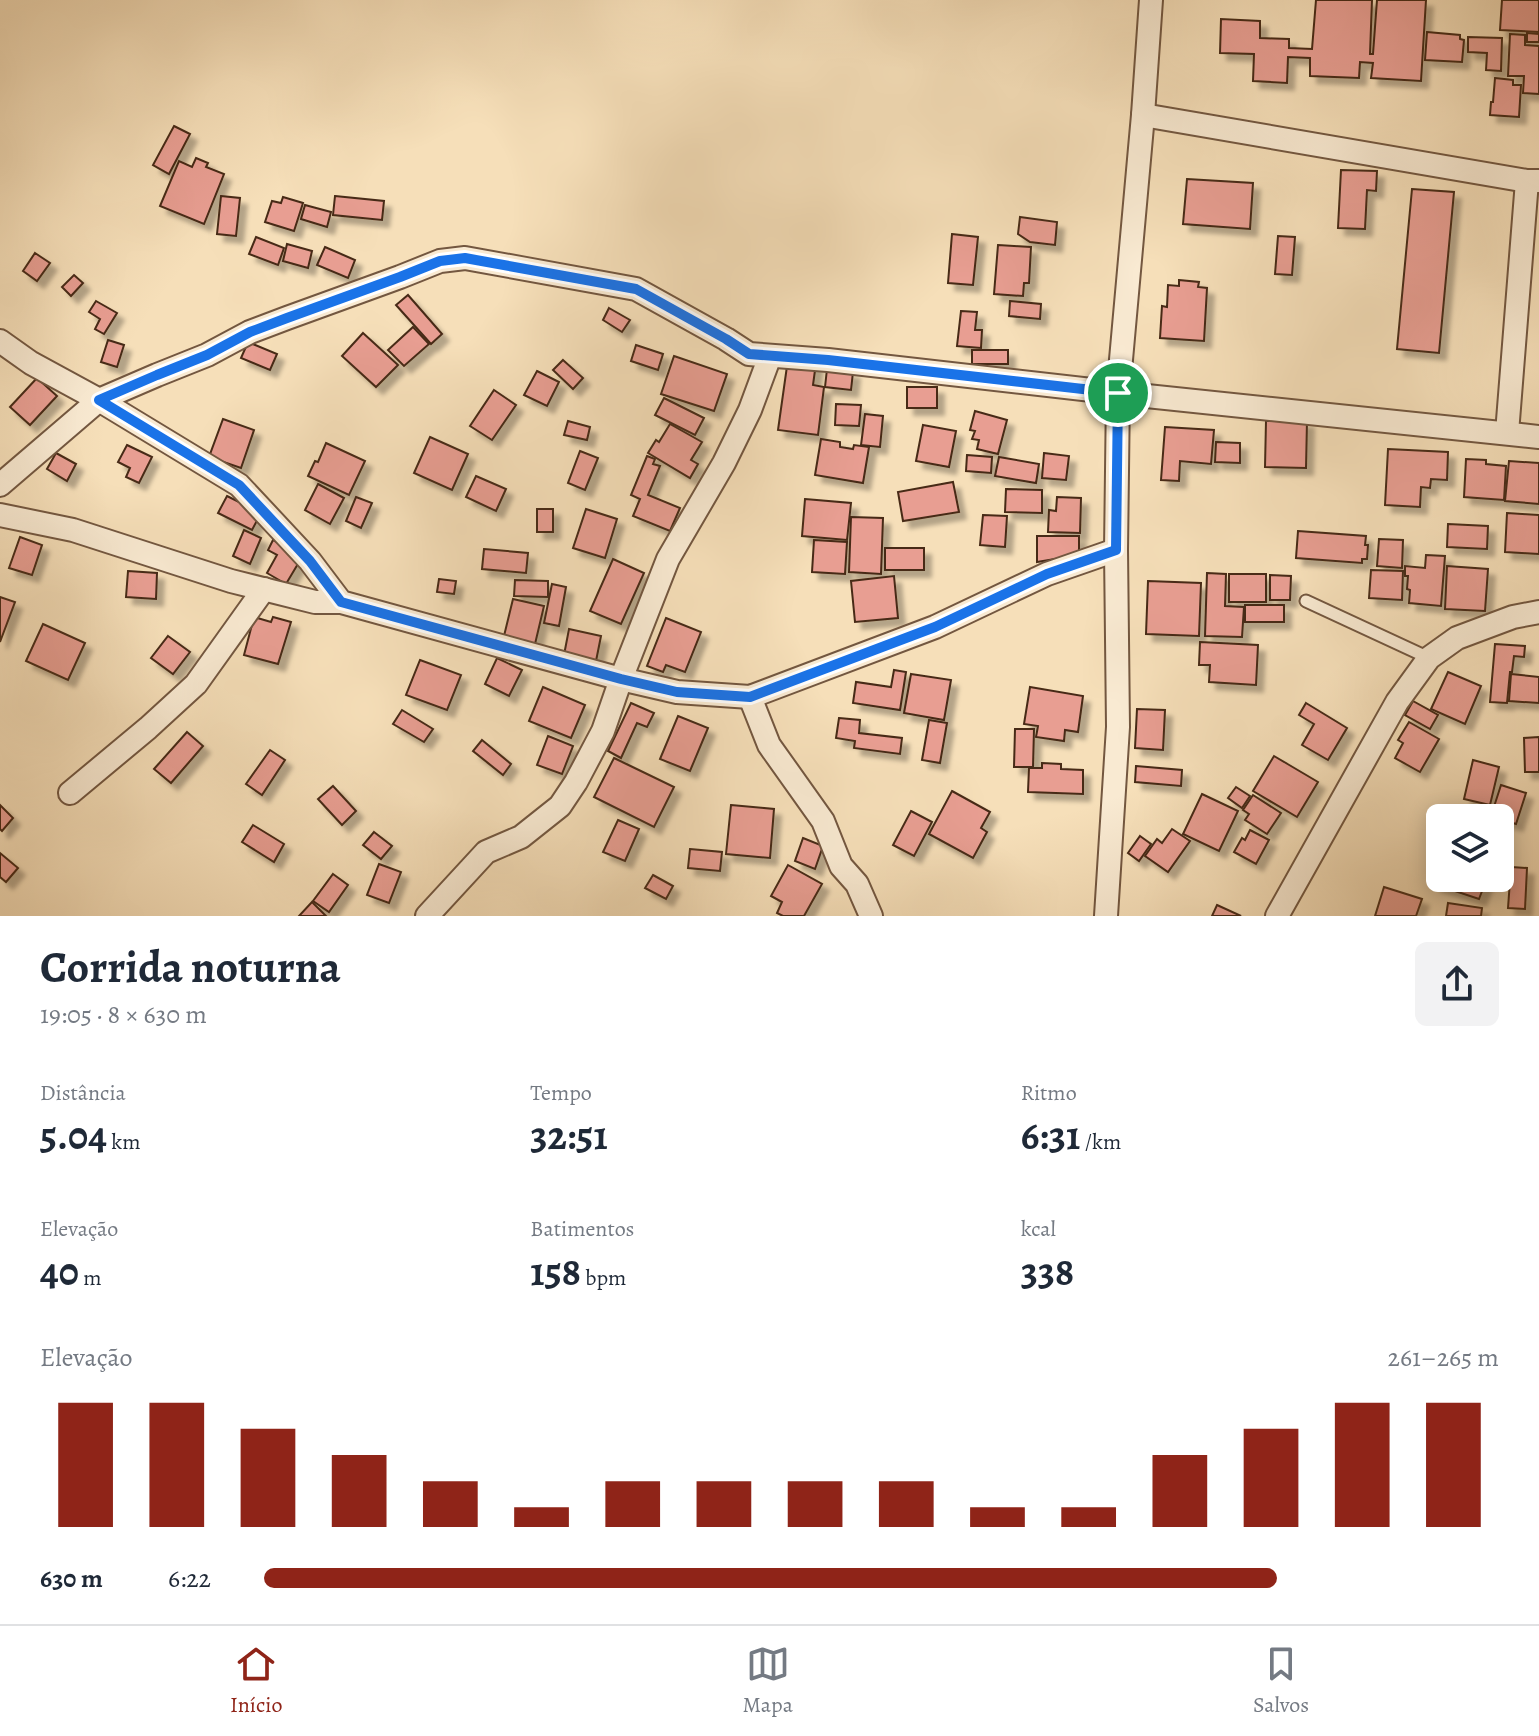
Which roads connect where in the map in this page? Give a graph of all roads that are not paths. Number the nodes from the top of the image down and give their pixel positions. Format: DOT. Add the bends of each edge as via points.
graph roads {
  1 [pos="1151,0"];
  2 [pos="1143,115"];
  3 [pos="1533,181"];
  4 [pos="0,341"];
  5 [pos="770,356"];
  6 [pos="1118,393"];
  7 [pos="99,400"];
  8 [pos="1507,433"];
  9 [pos="1539,437"];
  10 [pos="0,485"];
  11 [pos="0,515"];
  12 [pos="1116,550"];
  13 [pos="264,589"];
  14 [pos="1306,601"];
  15 [pos="341,602"];
  16 [pos="1539,612"];
  17 [pos="1429,658"];
  18 [pos="621,679"];
  19 [pos="750,697"];
  20 [pos="70,793"];
  21 [pos="427,916"];
  22 [pos="871,916"];
  23 [pos="1106,916"];
  24 [pos="1277,916"];
  1 -- 2 [label="street"];
  2 -- 3 [label="street"];
  2 -- 6 [label="street"];
  3 -- 8 [label="street"];
  4 -- 7 [label="street"];
  5 -- 6 [label="street"];
  5 -- 7 [label="street" via="749,354 636,289 465,258 440,261 250,332"];
  5 -- 18 [label="street" via="724,463 668,559"];
  6 -- 8 [label="street"];
  6 -- 12 [label="street"];
  7 -- 10 [label="street"];
  7 -- 15 [label="street" via="239,485"];
  8 -- 9 [label="street"];
  11 -- 13 [label="street" via="73,530"];
  12 -- 19 [label="street"];
  12 -- 23 [label="street" via="1118,727"];
  13 -- 15 [label="street" via="315,602"];
  13 -- 20 [label="street" via="196,684"];
  14 -- 17 [label="lane"];
  15 -- 18 [label="street"];
  16 -- 17 [label="street" via="1457,638"];
  17 -- 24 [label="street" via="1397,702"];
  18 -- 19 [label="street" via="677,692"];
  18 -- 21 [label="street" via="603,731 560,806 521,837 486,852"];
  19 -- 22 [label="street" via="769,745 823,821 841,866 857,884"];
}
